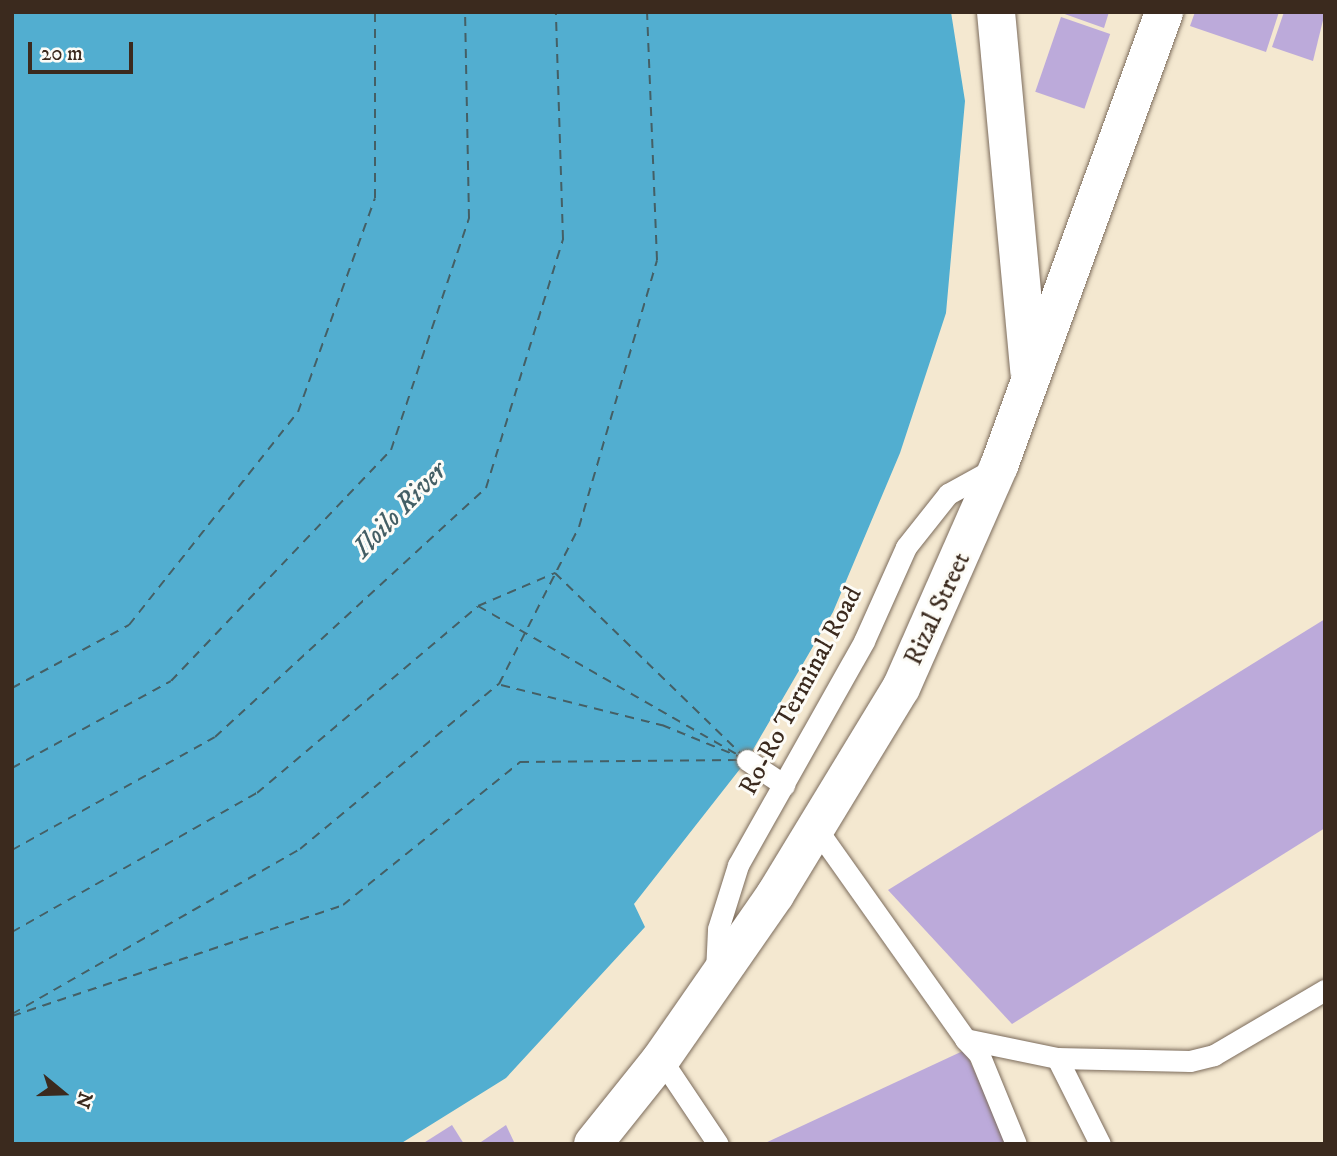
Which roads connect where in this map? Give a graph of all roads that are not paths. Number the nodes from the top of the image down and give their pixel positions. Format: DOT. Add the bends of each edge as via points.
graph roads {
  1 [pos="996,12"];
  2 [pos="1164,12"];
  3 [pos="1030,383"];
  4 [pos="999,466"];
  5 [pos="747,760"];
  6 [pos="784,785"];
  7 [pos="818,831"];
  8 [pos="716,981"];
  9 [pos="1325,990"];
  10 [pos="965,1039"];
  11 [pos="1057,1058"];
  12 [pos="661,1059"];
  13 [pos="593,1144"];
  14 [pos="718,1144"];
  15 [pos="1016,1144"];
  16 [pos="1100,1144"];
  1 -- 3 [label="main road"];
  2 -- 3 [label="main road, Rizal Street"];
  3 -- 4 [label="main road, Rizal Street"];
  4 -- 6 [label="lane, Ro-Ro Terminal Road" via="948,494 925,516"];
  4 -- 7 [label="main road, Rizal Street" via="901,688"];
  5 -- 6 [label="lane"];
  6 -- 8 [label="lane, Ro-Ro Terminal Road" via="724,898"];
  7 -- 8 [label="main road, Rizal Street"];
  7 -- 10 [label="lane"];
  8 -- 12 [label="main road, Rizal Street"];
  9 -- 11 [label="lane" via="1214,1055 1190,1061"];
  10 -- 11 [label="lane"];
  10 -- 15 [label="lane" via="979,1054"];
  11 -- 16 [label="lane"];
  12 -- 13 [label="main road, Rizal Street"];
  12 -- 14 [label="lane"];
}
